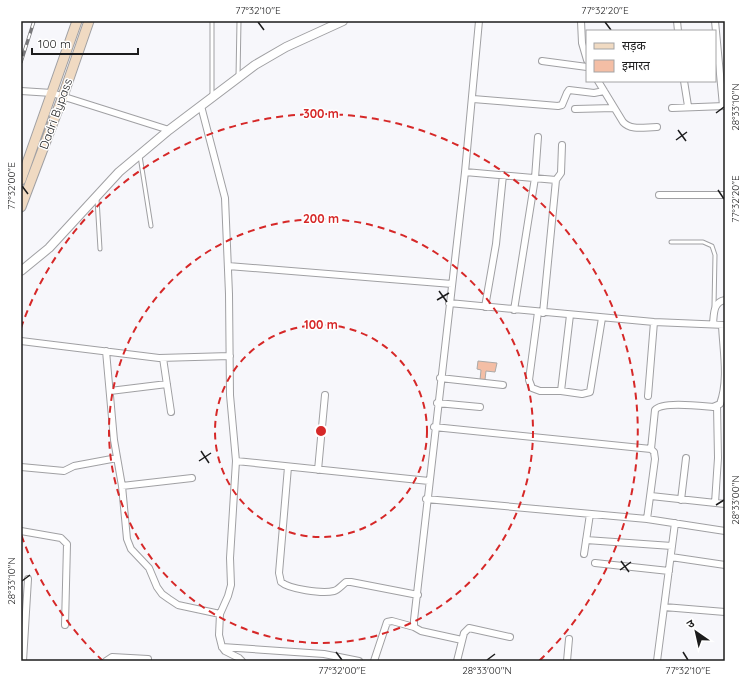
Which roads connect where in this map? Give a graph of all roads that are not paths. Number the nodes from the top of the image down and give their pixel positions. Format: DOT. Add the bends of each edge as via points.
graph roads {
  1 [pos="77,21"];
  2 [pos="89,21"];
  3 [pos="212,21"];
  4 [pos="239,21"];
  5 [pos="343,21"];
  6 [pos="479,21"];
  7 [pos="581,21"];
  8 [pos="716,30"];
  9 [pos="586,57"];
  10 [pos="542,61"];
  11 [pos="586,67"];
  12 [pos="238,77"];
  13 [pos="599,82"];
  14 [pos="684,82"];
  15 [pos="21,90"];
  16 [pos="604,91"];
  17 [pos="52,94"];
  18 [pos="63,96"];
  19 [pos="212,97"];
  20 [pos="473,99"];
  21 [pos="201,106"];
  22 [pos="688,106"];
  23 [pos="724,106"];
  24 [pos="614,108"];
  25 [pos="672,108"];
  26 [pos="575,109"];
  27 [pos="657,127"];
  28 [pos="169,130"];
  29 [pos="538,137"];
  30 [pos="562,145"];
  31 [pos="140,155"];
  32 [pos="465,172"];
  33 [pos="503,175"];
  34 [pos="535,178"];
  35 [pos="21,180"];
  36 [pos="556,180"];
  37 [pos="97,195"];
  38 [pos="659,195"];
  39 [pos="725,195"];
  40 [pos="21,207"];
  41 [pos="151,226"];
  42 [pos="671,242"];
  43 [pos="100,249"];
  44 [pos="228,266"];
  45 [pos="21,271"];
  46 [pos="452,284"];
  47 [pos="725,300"];
  48 [pos="449,303"];
  49 [pos="485,307"];
  50 [pos="514,310"];
  51 [pos="714,310"];
  52 [pos="540,312"];
  53 [pos="570,315"];
  54 [pos="602,318"];
  55 [pos="654,322"];
  56 [pos="713,324"];
  57 [pos="723,325"];
  58 [pos="21,340"];
  59 [pos="106,351"];
  60 [pos="230,356"];
  61 [pos="164,358"];
  62 [pos="440,378"];
  63 [pos="167,384"];
  64 [pos="503,385"];
  65 [pos="110,391"];
  66 [pos="561,391"];
  67 [pos="325,395"];
  68 [pos="648,396"];
  69 [pos="437,403"];
  70 [pos="720,406"];
  71 [pos="480,407"];
  72 [pos="171,412"];
  73 [pos="434,427"];
  74 [pos="652,450"];
  75 [pos="117,458"];
  76 [pos="686,458"];
  77 [pos="236,462"];
  78 [pos="288,466"];
  79 [pos="21,467"];
  80 [pos="318,470"];
  81 [pos="192,478"];
  82 [pos="429,481"];
  83 [pos="122,486"];
  84 [pos="650,496"];
  85 [pos="426,499"];
  86 [pos="681,500"];
  87 [pos="715,503"];
  88 [pos="725,504"];
  89 [pos="590,514"];
  90 [pos="647,519"];
  91 [pos="675,523"];
  92 [pos="21,531"];
  93 [pos="725,531"];
  94 [pos="586,540"];
  95 [pos="672,546"];
  96 [pos="584,554"];
  97 [pos="671,557"];
  98 [pos="595,563"];
  99 [pos="725,565"];
  100 [pos="669,571"];
  101 [pos="28,579"];
  102 [pos="418,595"];
  103 [pos="664,607"];
  104 [pos="725,612"];
  105 [pos="220,614"];
  106 [pos="65,625"];
  107 [pos="414,627"];
  108 [pos="510,637"];
  109 [pos="570,638"];
  110 [pos="462,640"];
  111 [pos="222,647"];
  112 [pos="324,658"];
  113 [pos="148,660"];
  114 [pos="23,661"];
  115 [pos="106,661"];
  116 [pos="242,661"];
  117 [pos="359,661"];
  118 [pos="374,661"];
  119 [pos="457,661"];
  120 [pos="567,661"];
  121 [pos="657,661"];
  1 -- 17 [label="main road, Dadri Bypass"];
  2 -- 18 [label="main road, Dadri Bypass"];
  3 -- 19 [label="lane"];
  4 -- 12 [label="lane"];
  5 -- 12 [label="street" via="271,55"];
  6 -- 20 [label="street"];
  7 -- 9 [label="street" via="582,43"];
  8 -- 23 [label="street"];
  10 -- 11 [label="street"];
  12 -- 19 [label="street"];
  13 -- 16 [label="street"];
  14 -- 22 [label="street"];
  15 -- 17 [label="street"];
  16 -- 20 [label="street" via="596,93 569,90 563,103 558,106"];
  16 -- 24 [label="street"];
  17 -- 18 [label="street"];
  17 -- 35 [label="main road, Dadri Bypass"];
  18 -- 28 [label="street"];
  18 -- 40 [label="main road, Dadri Bypass"];
  19 -- 21 [label="street"];
  20 -- 32 [label="street"];
  21 -- 28 [label="street"];
  21 -- 44 [label="street" via="224,194"];
  22 -- 23 [label="street"];
  22 -- 25 [label="street"];
  24 -- 26 [label="street"];
  24 -- 27 [label="street" via="628,126"];
  28 -- 31 [label="street"];
  29 -- 34 [label="street"];
  30 -- 36 [label="street" via="561,173"];
  31 -- 37 [label="street"];
  31 -- 41 [label="lane"];
  32 -- 33 [label="street"];
  32 -- 46 [label="street"];
  33 -- 34 [label="street"];
  33 -- 49 [label="street" via="496,244"];
  34 -- 36 [label="street"];
  34 -- 50 [label="street"];
  36 -- 52 [label="street"];
  37 -- 43 [label="lane"];
  37 -- 45 [label="street" via="48,248"];
  38 -- 39 [label="street"];
  42 -- 51 [label="lane" via="704,242 712,246 715,255"];
  44 -- 46 [label="street"];
  44 -- 60 [label="street"];
  46 -- 48 [label="street"];
  47 -- 51 [label="street" via="718,303"];
  48 -- 49 [label="street"];
  48 -- 62 [label="street"];
  49 -- 50 [label="street"];
  50 -- 52 [label="street"];
  51 -- 56 [label="street"];
  52 -- 53 [label="street"];
  52 -- 66 [label="street" via="531,355 530,386 535,390"];
  53 -- 54 [label="street"];
  53 -- 66 [label="street"];
  54 -- 55 [label="street"];
  54 -- 66 [label="street" via="590,392 582,394"];
  55 -- 56 [label="street"];
  55 -- 68 [label="street"];
  56 -- 57 [label="street"];
  57 -- 70 [label="street" via="725,372"];
  58 -- 59 [label="street"];
  59 -- 61 [label="street"];
  59 -- 65 [label="street"];
  60 -- 61 [label="street"];
  60 -- 77 [label="street"];
  61 -- 63 [label="street"];
  62 -- 64 [label="street"];
  62 -- 69 [label="street"];
  63 -- 65 [label="street"];
  63 -- 72 [label="street"];
  65 -- 75 [label="street"];
  67 -- 80 [label="street"];
  69 -- 71 [label="street"];
  69 -- 73 [label="street"];
  70 -- 74 [label="street" via="670,405 656,408"];
  70 -- 87 [label="street"];
  73 -- 74 [label="street"];
  73 -- 82 [label="street"];
  74 -- 84 [label="street" via="655,455"];
  75 -- 79 [label="street" via="74,466 64,471"];
  75 -- 83 [label="street"];
  76 -- 86 [label="street"];
  77 -- 78 [label="street"];
  77 -- 105 [label="street" via="230,585"];
  78 -- 80 [label="street"];
  78 -- 102 [label="street" via="279,573 281,582 291,588 328,592 338,590 346,582 351,582"];
  80 -- 82 [label="street"];
  81 -- 83 [label="street"];
  82 -- 85 [label="street"];
  83 -- 105 [label="street" via="127,539 131,549 153,573 162,594 178,604"];
  84 -- 86 [label="street"];
  84 -- 90 [label="street"];
  85 -- 89 [label="street"];
  85 -- 102 [label="street"];
  86 -- 87 [label="street"];
  87 -- 88 [label="street"];
  89 -- 90 [label="street"];
  89 -- 94 [label="street"];
  90 -- 91 [label="street"];
  91 -- 93 [label="street"];
  91 -- 95 [label="street"];
  92 -- 106 [label="street" via="61,538 67,544"];
  94 -- 95 [label="street"];
  94 -- 96 [label="street"];
  95 -- 97 [label="street"];
  97 -- 99 [label="street"];
  97 -- 100 [label="street"];
  98 -- 100 [label="street"];
  100 -- 103 [label="street"];
  101 -- 114 [label="street"];
  102 -- 107 [label="street"];
  103 -- 104 [label="street"];
  103 -- 121 [label="street"];
  105 -- 111 [label="street" via="219,635"];
  107 -- 110 [label="street" via="421,631"];
  107 -- 118 [label="street" via="387,622"];
  108 -- 110 [label="street" via="469,628"];
  109 -- 120 [label="street"];
  110 -- 119 [label="street"];
  111 -- 112 [label="street"];
  111 -- 116 [label="street"];
  112 -- 117 [label="street"];
  113 -- 115 [label="street" via="112,657"];
}
